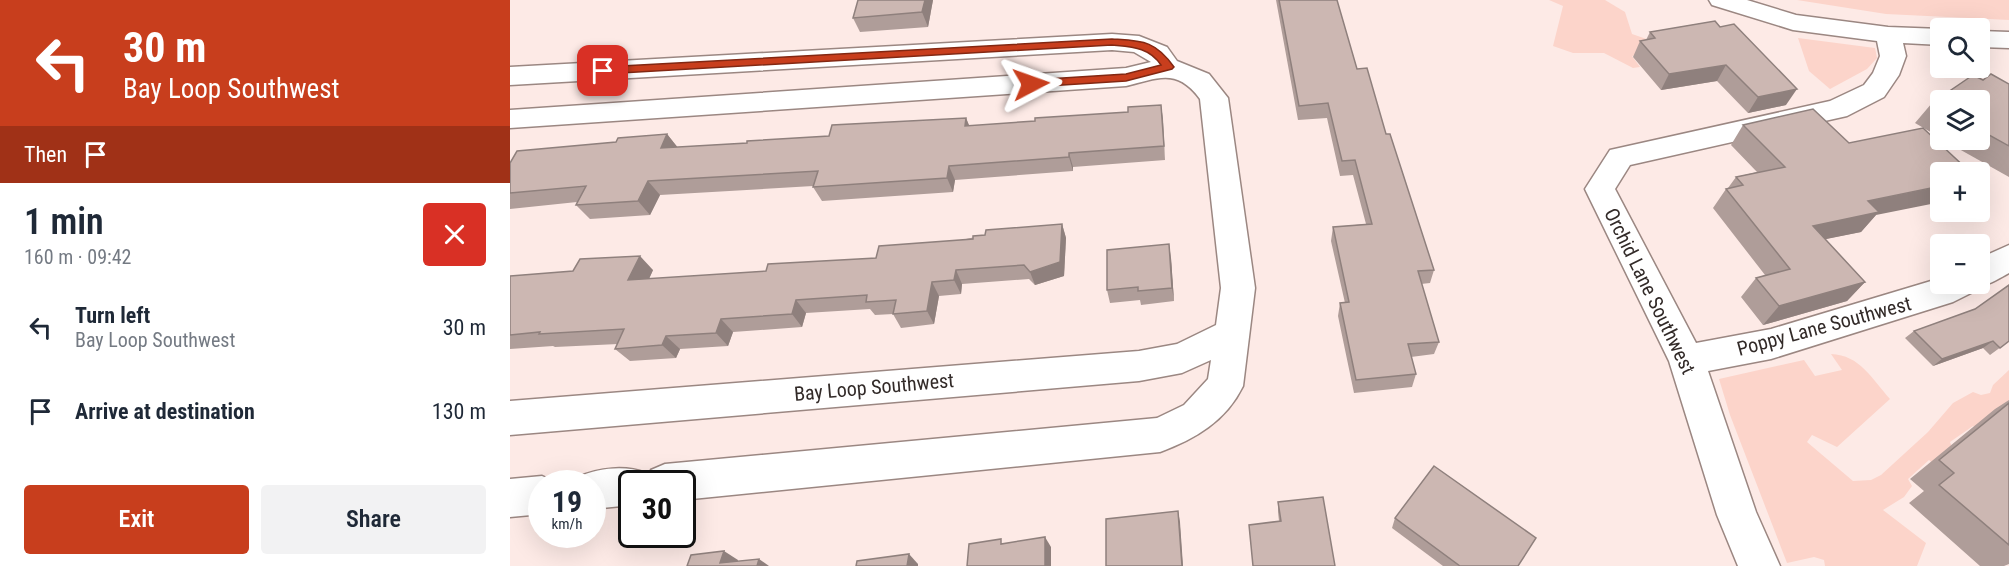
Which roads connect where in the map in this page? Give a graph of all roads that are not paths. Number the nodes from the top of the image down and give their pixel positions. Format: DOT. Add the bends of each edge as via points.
graph roads {
  1 [pos="1720,0"];
  2 [pos="1888,35"];
  3 [pos="1930,37"];
  4 [pos="1990,39"];
  5 [pos="2009,40"];
  6 [pos="1168,67"];
  7 [pos="510,76"];
  8 [pos="510,119"];
  9 [pos="2009,258"];
  10 [pos="1990,268"];
  11 [pos="1938,294"];
  12 [pos="1232,333"];
  13 [pos="1687,360"];
  14 [pos="510,418"];
  15 [pos="696,480"];
  16 [pos="528,496"];
  17 [pos="510,498"];
  18 [pos="1759,566"];
  1 -- 2 [label="street" via="1793,22"];
  2 -- 3 [label="street"];
  2 -- 13 [label="street, Orchid Lane Southwest" via="1893,56 1874,91 1837,109 1620,157 1600,189"];
  4 -- 5 [label="street"];
  6 -- 7 [label="street" via="1158,53 1139,44 1112,42"];
  6 -- 8 [label="street" via="1126,77"];
  6 -- 12 [label="street" via="1200,80 1214,98 1238,288"];
  9 -- 10 [label="street"];
  11 -- 13 [label="street, Poppy Lane Southwest" via="1771,344"];
  12 -- 14 [label="street, Bay Loop Southwest" via="1182,358 1139,366"];
  12 -- 15 [label="street" via="1225,386 1197,417 1160,435"];
  13 -- 18 [label="street, Orchid Lane Southwest" via="1737,515"];
  16 -- 17 [label="street"];
}
